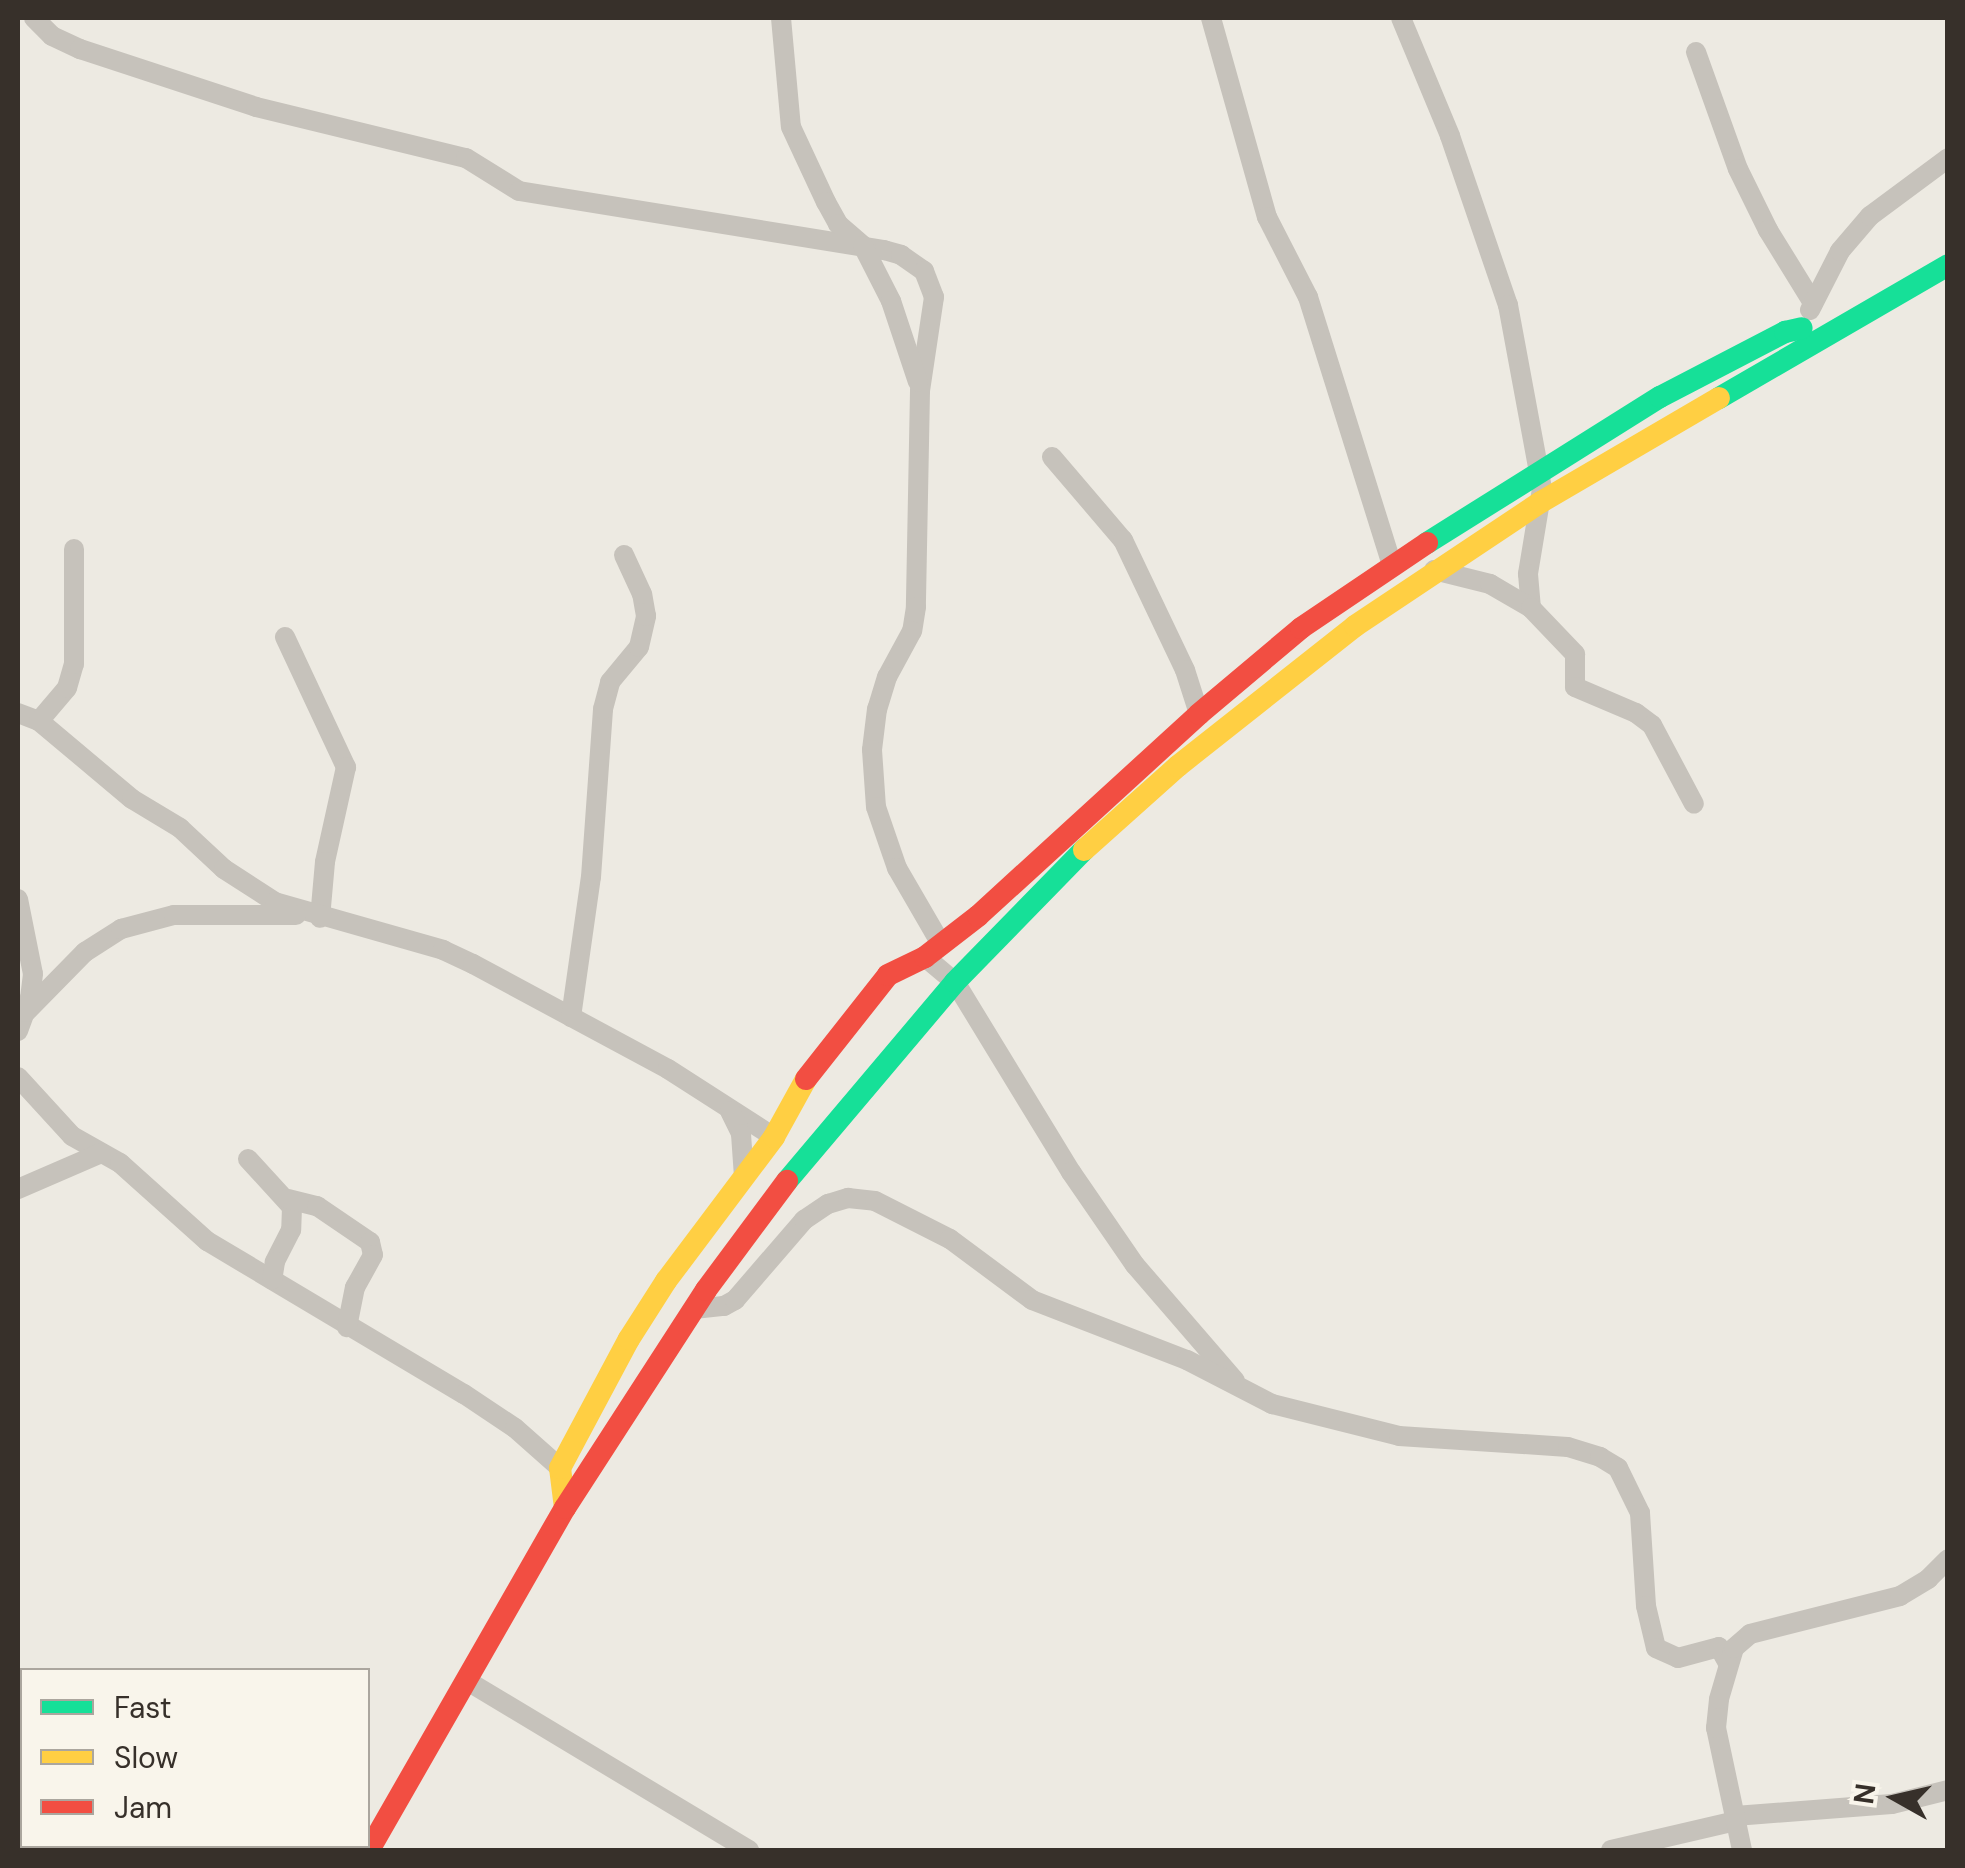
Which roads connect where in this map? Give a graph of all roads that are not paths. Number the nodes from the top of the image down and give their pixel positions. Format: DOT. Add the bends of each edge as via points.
graph roads {
  1 [pos="34,18"];
  2 [pos="781,18"];
  3 [pos="1211,18"];
  4 [pos="1401,18"];
  5 [pos="1696,52"];
  6 [pos="1948,158"];
  7 [pos="863,246"];
  8 [pos="1948,264"];
  9 [pos="1813,303"];
  10 [pos="1801,340"];
  11 [pos="920,391"];
  12 [pos="1052,457"];
  13 [pos="1536,477"];
  14 [pos="1542,502"];
  15 [pos="74,549"];
  16 [pos="624,554"];
  17 [pos="1392,565"];
  18 [pos="1434,570"];
  19 [pos="1531,608"];
  20 [pos="285,636"];
  21 [pos="18,712"];
  22 [pos="1199,714"];
  23 [pos="40,721"];
  24 [pos="1694,804"];
  25 [pos="18,900"];
  26 [pos="316,917"];
  27 [pos="933,950"];
  28 [pos="955,982"];
  29 [pos="570,1017"];
  30 [pos="22,1021"];
  31 [pos="18,1076"];
  32 [pos="728,1108"];
  33 [pos="774,1137"];
  34 [pos="101,1153"];
  35 [pos="248,1159"];
  36 [pos="744,1176"];
  37 [pos="18,1189"];
  38 [pos="288,1200"];
  39 [pos="272,1280"];
  40 [pos="694,1309"];
  41 [pos="347,1326"];
  42 [pos="1239,1386"];
  43 [pos="560,1468"];
  44 [pos="565,1508"];
  45 [pos="1948,1558"];
  46 [pos="1728,1663"];
  47 [pos="469,1682"];
  48 [pos="1948,1790"];
  49 [pos="1735,1819"];
  50 [pos="369,1850"];
  51 [pos="748,1850"];
  52 [pos="1611,1850"];
  53 [pos="1742,1850"];
  1 -- 7 [label="street" via="80,49 256,107 466,158 518,191"];
  2 -- 7 [label="street" via="792,127 838,224"];
  3 -- 17 [label="street" via="1268,216 1331,361"];
  4 -- 13 [label="street" via="1508,305"];
  5 -- 9 [label="street" via="1738,168"];
  6 -- 9 [label="street" via="1870,216 1840,251"];
  7 -- 11 [label="street" via="901,323"];
  7 -- 11 [label="street" via="901,255 932,282"];
  8 -- 10 [label="main road"];
  9 -- 10 [label="street"];
  10 -- 13 [label="main road" via="1785,332 1660,397"];
  10 -- 14 [label="main road"];
  11 -- 27 [label="street" via="914,619 877,709 873,767 876,807"];
  12 -- 22 [label="street" via="1122,540"];
  13 -- 14 [label="street"];
  13 -- 17 [label="main road"];
  14 -- 18 [label="main road"];
  14 -- 19 [label="street" via="1528,574"];
  15 -- 23 [label="street" via="74,664 67,688"];
  16 -- 29 [label="street" via="646,616 639,647 610,682 604,709 591,878"];
  17 -- 22 [label="main road" via="1301,628"];
  18 -- 19 [label="street" via="1476,578"];
  18 -- 28 [label="main road" via="1178,766 1060,873"];
  19 -- 24 [label="street" via="1576,654 1575,687 1652,725"];
  20 -- 26 [label="street" via="346,766"];
  21 -- 23 [label="street"];
  22 -- 27 [label="main road"];
  23 -- 26 [label="street" via="224,869 275,902"];
  25 -- 30 [label="street" via="32,974"];
  26 -- 29 [label="street" via="443,950"];
  26 -- 30 [label="street" via="174,915 140,922 99,941"];
  27 -- 28 [label="street"];
  27 -- 33 [label="main road" via="888,975 868,997 811,1069"];
  28 -- 40 [label="main road" via="807,1153"];
  28 -- 42 [label="street" via="1135,1265"];
  29 -- 32 [label="street"];
  31 -- 34 [label="street" via="72,1136"];
  32 -- 33 [label="street"];
  32 -- 36 [label="street" via="741,1134"];
  33 -- 36 [label="main road"];
  34 -- 37 [label="street"];
  34 -- 39 [label="street" via="120,1162 207,1241"];
  35 -- 38 [label="street"];
  36 -- 43 [label="main road" via="629,1339"];
  38 -- 39 [label="street" via="294,1220"];
  38 -- 41 [label="street" via="317,1206 370,1242 373,1255 355,1286"];
  39 -- 41 [label="street"];
  40 -- 42 [label="street" via="736,1300 804,1220 828,1204 875,1201 950,1238 1042,1305 1156,1346"];
  40 -- 44 [label="main road"];
  41 -- 43 [label="street" via="515,1428"];
  42 -- 46 [label="street" via="1272,1404 1376,1432 1568,1448 1600,1457 1618,1468 1640,1513 1656,1648 1678,1658 1722,1648"];
  43 -- 44 [label="main road"];
  44 -- 47 [label="main road"];
  45 -- 46 [label="street" via="1900,1596 1750,1634"];
  46 -- 49 [label="street" via="1716,1728"];
  47 -- 50 [label="main road"];
  47 -- 51 [label="street"];
  48 -- 49 [label="street" via="1892,1804"];
  49 -- 52 [label="street"];
  49 -- 53 [label="street"];
}
